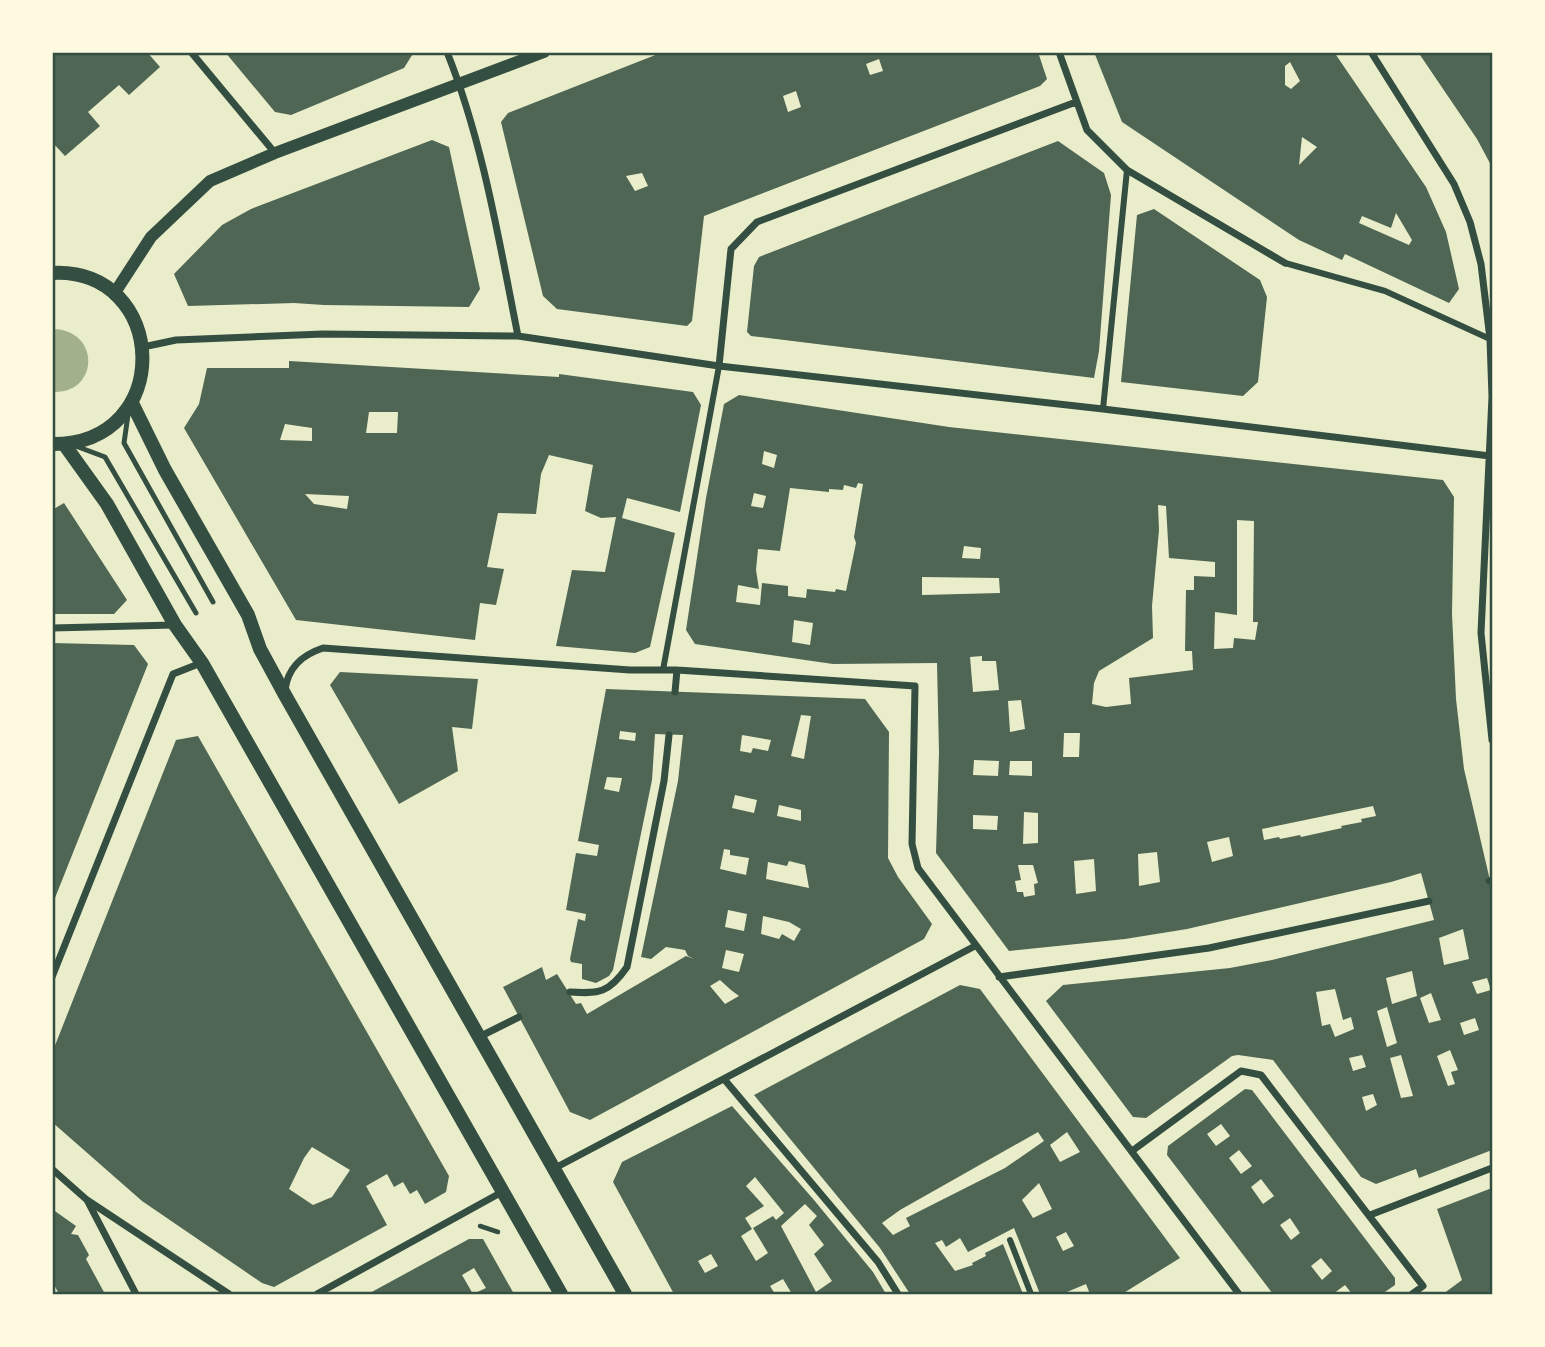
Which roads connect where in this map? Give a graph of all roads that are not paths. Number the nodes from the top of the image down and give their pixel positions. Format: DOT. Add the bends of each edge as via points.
graph roads {
  1 [pos="191,52"];
  2 [pos="447,52"];
  3 [pos="544,52"];
  4 [pos="1059,52"];
  5 [pos="1371,52"];
  6 [pos="460,85"];
  7 [pos="1076,102"];
  8 [pos="275,153"];
  9 [pos="1127,170"];
  10 [pos="1285,263"];
  11 [pos="52,273"];
  12 [pos="114,294"];
  13 [pos="519,336"];
  14 [pos="1490,339"];
  15 [pos="143,347"];
  16 [pos="719,366"];
  17 [pos="130,405"];
  18 [pos="1103,409"];
  19 [pos="62,444"];
  20 [pos="1491,456"];
  21 [pos="213,601"];
  22 [pos="197,613"];
  23 [pos="175,625"];
  24 [pos="52,628"];
  25 [pos="202,663"];
  26 [pos="663,670"];
  27 [pos="677,670"];
  28 [pos="675,692"];
  29 [pos="285,695"];
  30 [pos="669,736"];
  31 [pos="1493,740"];
  32 [pos="1429,901"];
  33 [pos="975,946"];
  34 [pos="999,976"];
  35 [pos="52,977"];
  36 [pos="570,992"];
  37 [pos="519,1017"];
  38 [pos="481,1037"];
  39 [pos="724,1079"];
  40 [pos="1132,1151"];
  41 [pos="555,1168"];
  42 [pos="1493,1168"];
  43 [pos="52,1169"];
  44 [pos="503,1192"];
  45 [pos="87,1200"];
  46 [pos="1370,1214"];
  47 [pos="1010,1240"];
  48 [pos="136,1294"];
  49 [pos="229,1294"];
  50 [pos="317,1294"];
  51 [pos="561,1294"];
  52 [pos="625,1294"];
  53 [pos="898,1294"];
  54 [pos="1031,1294"];
  55 [pos="1239,1294"];
  56 [pos="1412,1294"];
  1 -- 8 [label="street"];
  2 -- 6 [label="street"];
  3 -- 6 [label="street"];
  4 -- 7 [label="street"];
  5 -- 14 [label="street" via="1465,209 1481,264"];
  6 -- 8 [label="street"];
  6 -- 13 [label="street"];
  7 -- 9 [label="street" via="1087,130"];
  7 -- 16 [label="street" via="757,222 731,249"];
  8 -- 12 [label="street" via="210,181 151,237"];
  9 -- 10 [label="street"];
  9 -- 18 [label="street"];
  10 -- 14 [label="street" via="1385,291"];
  11 -- 12 [label="main road" via="87,278"];
  12 -- 15 [label="main road" via="131,313"];
  13 -- 15 [label="street" via="323,334 176,340"];
  13 -- 16 [label="street"];
  14 -- 20 [label="street"];
  15 -- 17 [label="main road" via="144,370"];
  16 -- 18 [label="street"];
  16 -- 26 [label="street"];
  17 -- 19 [label="main road" via="99,435"];
  17 -- 21 [label="lane" via="124,443"];
  17 -- 29 [label="main road" via="248,615"];
  18 -- 20 [label="street"];
  19 -- 22 [label="lane" via="105,457"];
  19 -- 23 [label="main road" via="107,504"];
  20 -- 31 [label="street" via="1481,633"];
  23 -- 24 [label="street"];
  23 -- 25 [label="main road"];
  25 -- 35 [label="street" via="173,674"];
  25 -- 44 [label="main road"];
  26 -- 27 [label="street"];
  26 -- 29 [label="street" via="323,649 299,660 286,681"];
  27 -- 28 [label="street"];
  27 -- 33 [label="street" via="915,685 912,844 918,868"];
  29 -- 38 [label="main road"];
  30 -- 36 [label="street" via="626,967 616,983 597,994"];
  32 -- 34 [label="street" via="1209,948"];
  33 -- 34 [label="street"];
  33 -- 39 [label="street"];
  34 -- 40 [label="street"];
  37 -- 38 [label="street"];
  38 -- 41 [label="main road"];
  39 -- 41 [label="street"];
  39 -- 53 [label="street" via="878,1262"];
  40 -- 46 [label="street" via="1241,1071 1261,1075"];
  40 -- 55 [label="street"];
  41 -- 52 [label="main road"];
  42 -- 46 [label="street"];
  43 -- 45 [label="street"];
  44 -- 50 [label="street"];
  44 -- 51 [label="main road"];
  45 -- 48 [label="street"];
  45 -- 49 [label="street"];
  46 -- 56 [label="street" via="1423,1286"];
  47 -- 54 [label="street"];
}
